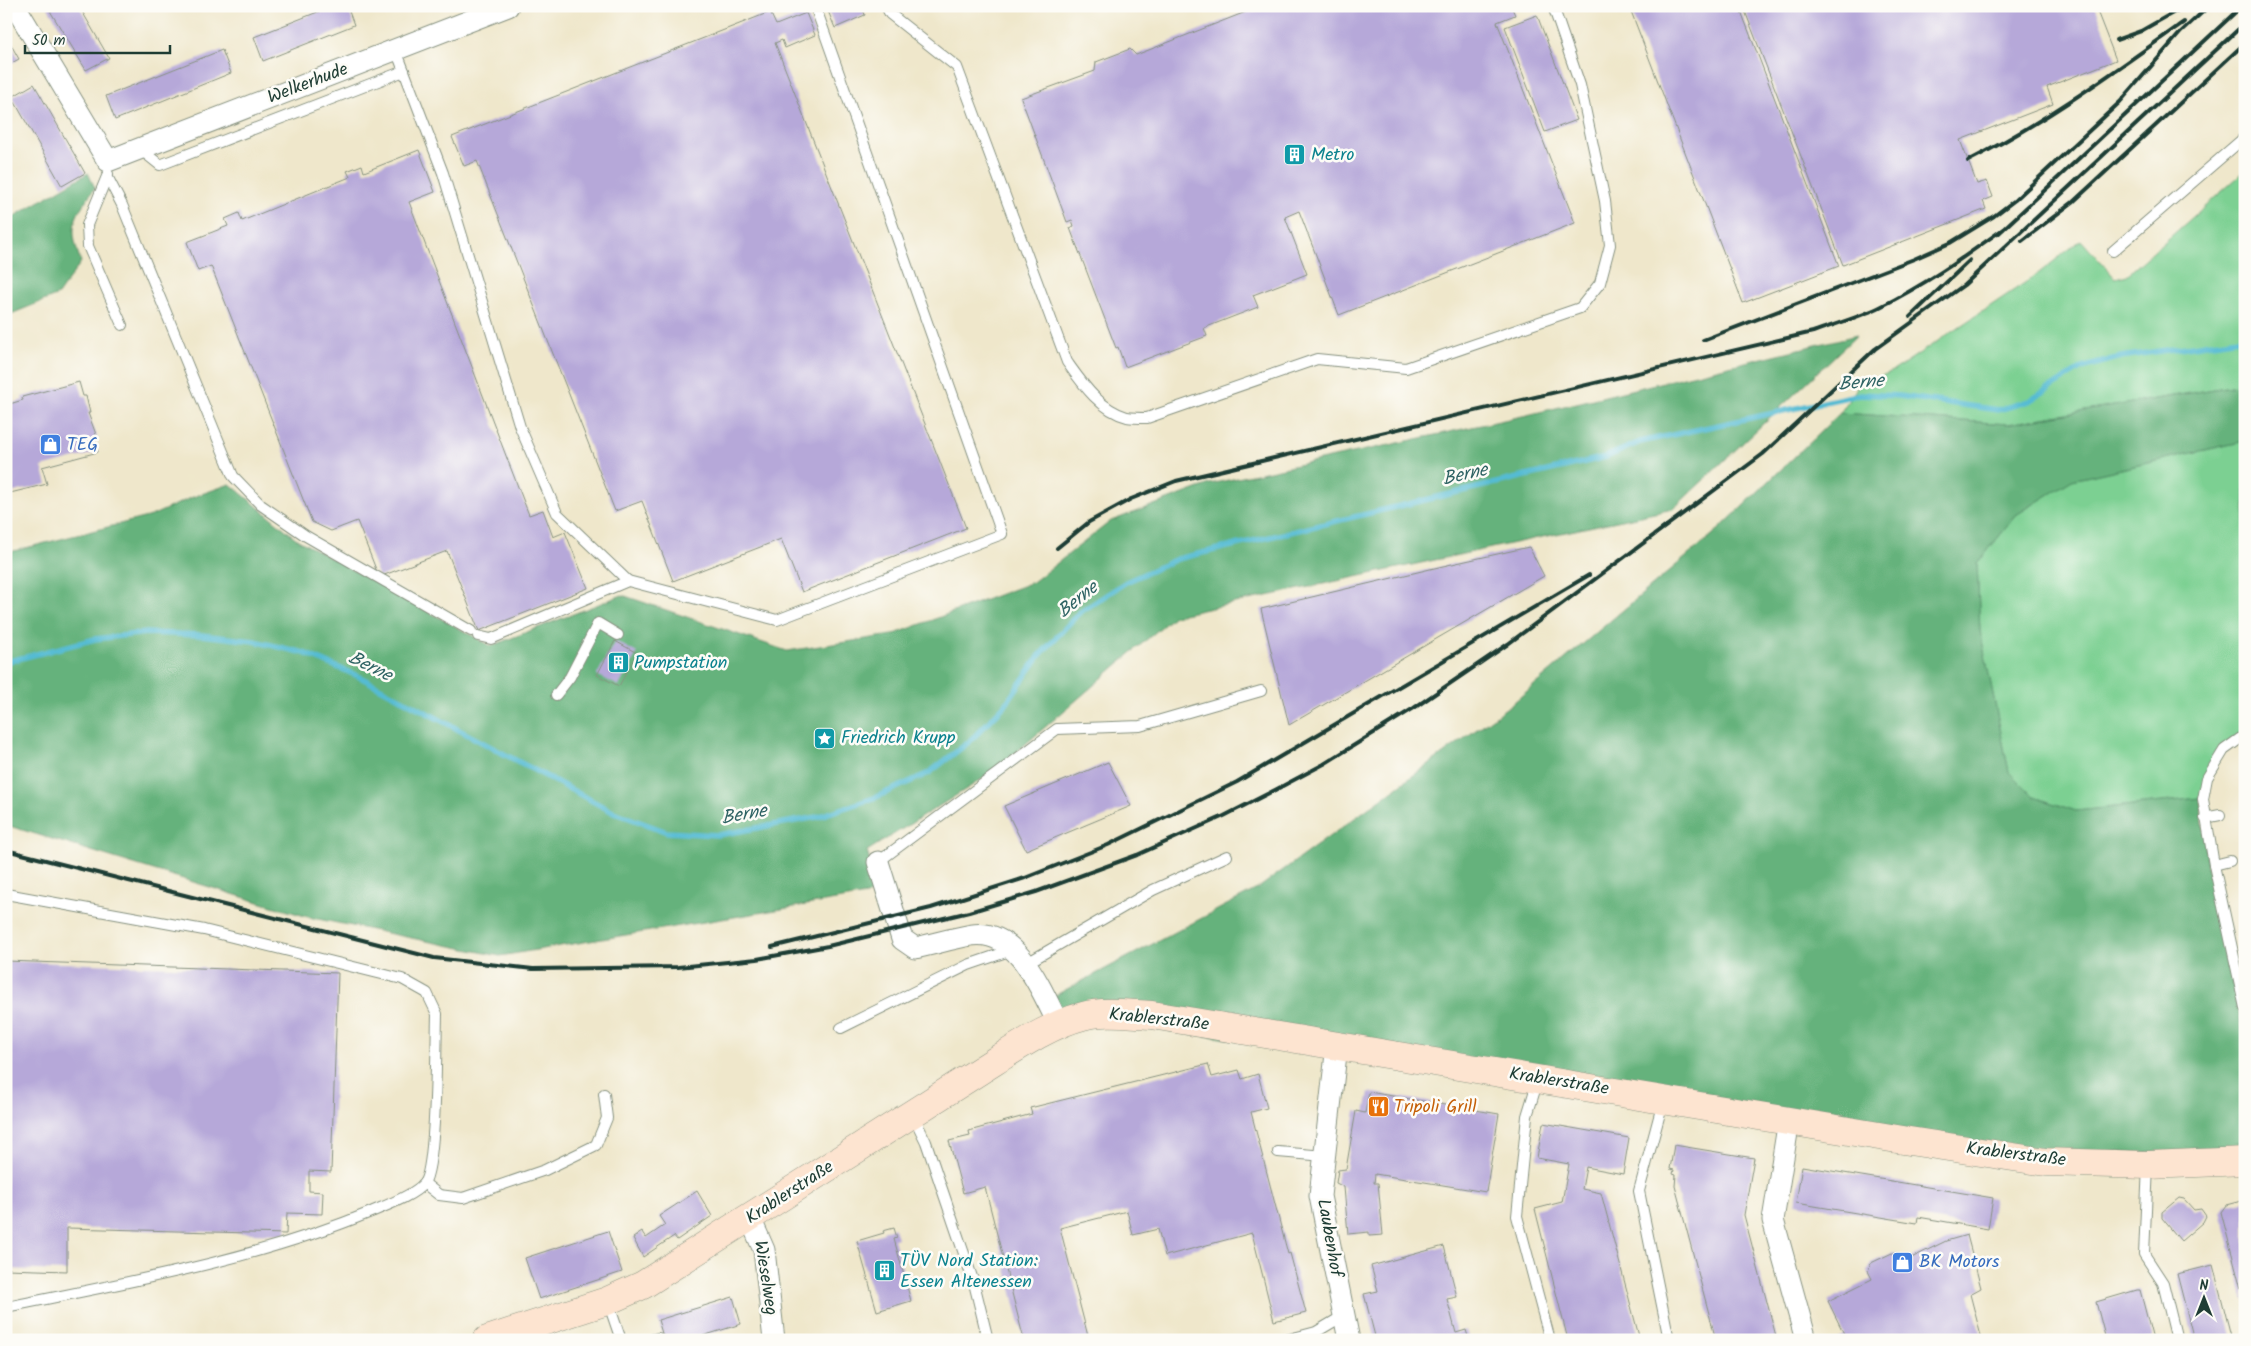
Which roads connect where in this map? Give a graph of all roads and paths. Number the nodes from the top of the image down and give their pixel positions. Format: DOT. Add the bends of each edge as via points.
graph roads {
  1 [pos="15,6"];
  2 [pos="508,6"];
  3 [pos="815,6"];
  4 [pos="886,6"];
  5 [pos="1554,6"];
  6 [pos="396,50"];
  7 [pos="404,71"];
  8 [pos="2245,137"];
  9 [pos="140,149"];
  10 [pos="108,170"];
  11 [pos="2113,251"];
  12 [pos="122,326"];
  13 [pos="628,581"];
  14 [pos="618,634"];
  15 [pos="1261,691"];
  16 [pos="556,695"];
  17 [pos="2245,735"];
  18 [pos="2220,815"];
  19 [pos="2206,818"];
  20 [pos="1227,856"];
  21 [pos="2230,861"];
  22 [pos="878,862"];
  23 [pos="2214,865"];
  24 [pos="6,894"];
  25 [pos="1020,956"];
  26 [pos="2245,1008"];
  27 [pos="1059,1025"];
  28 [pos="840,1028"];
  29 [pos="1337,1045"];
  30 [pos="1538,1078"];
  31 [pos="604,1094"];
  32 [pos="1664,1100"];
  33 [pos="913,1115"];
  34 [pos="1789,1120"];
  35 [pos="1278,1152"];
  36 [pos="1325,1156"];
  37 [pos="2245,1161"];
  38 [pos="2148,1165"];
  39 [pos="424,1182"];
  40 [pos="750,1218"];
  41 [pos="607,1301"];
  42 [pos="6,1307"];
  43 [pos="1343,1316"];
  44 [pos="490,1339"];
  45 [pos="621,1340"];
  46 [pos="774,1340"];
  47 [pos="988,1340"];
  48 [pos="1286,1340"];
  49 [pos="1349,1340"];
  50 [pos="1550,1340"];
  51 [pos="1669,1340"];
  52 [pos="1806,1340"];
  53 [pos="2177,1340"];
  1 -- 10 [label="street"];
  2 -- 6 [label="street, Welkerhude"];
  3 -- 13 [label="lane" via="1002,534 777,620"];
  4 -- 5 [label="lane" via="890,14 957,67 1067,362 1086,389 1107,407 1127,417 1147,418 1316,359 1406,368 1580,308 1600,283 1610,245 1605,200 1580,85"];
  6 -- 7 [label="lane"];
  6 -- 9 [label="street, Welkerhude"];
  7 -- 9 [label="lane" via="160,165"];
  7 -- 13 [label="lane" via="443,173 520,427 557,513"];
  8 -- 11 [label="lane"];
  9 -- 10 [label="street, Welkerhude"];
  10 -- 12 [label="lane" via="87,225 87,236 88,246"];
  10 -- 13 [label="lane" via="234,476 261,505 306,536 475,634 491,639"];
  14 -- 16 [label="lane" via="598,623 570,677"];
  15 -- 22 [label="lane" via="1140,726 1057,728"];
  17 -- 19 [label="lane" via="2224,750 2207,778"];
  18 -- 19 [label="lane"];
  19 -- 23 [label="lane"];
  20 -- 25 [label="lane"];
  21 -- 23 [label="lane"];
  22 -- 25 [label="street" via="902,940 915,948 973,935 992,936"];
  23 -- 26 [label="lane"];
  24 -- 39 [label="lane" via="204,930 402,979 427,993 437,1014 432,1158"];
  25 -- 27 [label="street"];
  25 -- 28 [label="lane" via="968,965"];
  27 -- 29 [label="street, Krablerstraße" via="1084,1016 1141,1014"];
  27 -- 33 [label="street, Krablerstraße" via="994,1060"];
  29 -- 30 [label="street, Krablerstraße"];
  29 -- 36 [label="street, Laubenhof"];
  30 -- 32 [label="street, Krablerstraße"];
  30 -- 50 [label="lane" via="1527,1116 1517,1216"];
  31 -- 39 [label="lane" via="606,1118 596,1144 588,1149 545,1170 463,1198 440,1195"];
  32 -- 34 [label="street, Krablerstraße"];
  32 -- 51 [label="lane" via="1639,1191"];
  33 -- 40 [label="street, Krablerstraße"];
  33 -- 47 [label="lane" via="926,1142 964,1254"];
  34 -- 38 [label="street, Krablerstraße" via="2046,1162"];
  34 -- 52 [label="street" via="1773,1220"];
  35 -- 36 [label="lane"];
  36 -- 43 [label="street, Laubenhof" via="1320,1196"];
  37 -- 38 [label="street, Krablerstraße"];
  38 -- 53 [label="lane" via="2144,1254 2163,1283"];
  39 -- 42 [label="lane" via="398,1201 332,1228 244,1255"];
  40 -- 41 [label="street, Krablerstraße" via="643,1285"];
  40 -- 46 [label="street, Wieselweg" via="764,1250"];
  41 -- 44 [label="street, Krablerstraße"];
  41 -- 45 [label="lane"];
  43 -- 48 [label="lane" via="1316,1332"];
  43 -- 49 [label="street, Laubenhof"];
}
